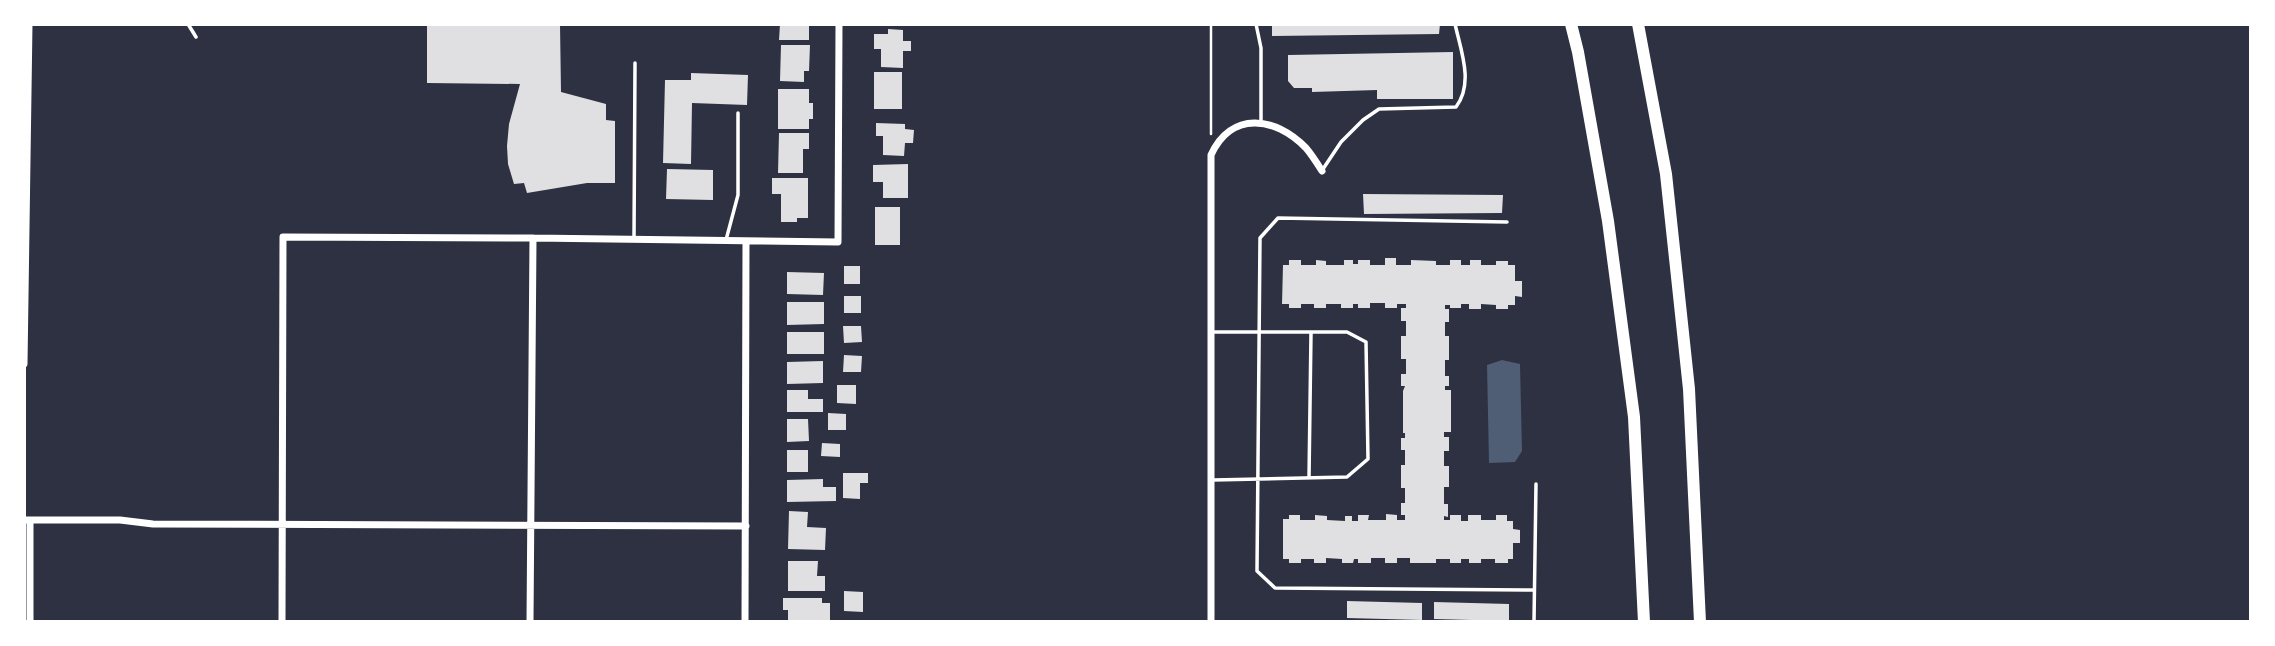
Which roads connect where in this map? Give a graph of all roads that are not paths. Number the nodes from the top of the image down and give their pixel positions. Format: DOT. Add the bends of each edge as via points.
graph roads {
  1 [pos="29,24"];
  2 [pos="188,24"];
  3 [pos="839,24"];
  4 [pos="1256,24"];
  5 [pos="1455,24"];
  6 [pos="1571,24"];
  7 [pos="1638,24"];
  8 [pos="195,37"];
  9 [pos="635,63"];
  10 [pos="738,113"];
  11 [pos="1261,122"];
  12 [pos="1322,171"];
  13 [pos="1507,222"];
  14 [pos="533,238"];
  15 [pos="634,240"];
  16 [pos="726,242"];
  17 [pos="746,242"];
  18 [pos="25,286"];
  19 [pos="1211,332"];
  20 [pos="1259,332"];
  21 [pos="1311,332"];
  22 [pos="24,364"];
  23 [pos="1310,478"];
  24 [pos="1257,479"];
  25 [pos="1210,480"];
  26 [pos="1536,484"];
  27 [pos="27,520"];
  28 [pos="282,525"];
  29 [pos="531,525"];
  30 [pos="746,526"];
  31 [pos="1533,590"];
  32 [pos="30,621"];
  33 [pos="282,621"];
  34 [pos="530,621"];
  35 [pos="746,621"];
  36 [pos="1210,621"];
  37 [pos="1534,621"];
  38 [pos="1644,621"];
  39 [pos="1700,621"];
  1 -- 18 [label="street"];
  2 -- 8 [label="lane"];
  3 -- 17 [label="street" via="838,242"];
  4 -- 11 [label="lane" via="1261,48"];
  5 -- 12 [label="lane" via="1465,72 1464,97 1456,107 1379,110 1341,142"];
  6 -- 38 [label="highway" via="1608,221 1632,404"];
  7 -- 39 [label="highway" via="1666,174 1685,349"];
  9 -- 15 [label="lane"];
  10 -- 16 [label="lane" via="738,195"];
  11 -- 12 [label="street" via="1295,139"];
  11 -- 19 [label="street" via="1233,128 1221,137 1211,155"];
  13 -- 20 [label="lane" via="1278,218 1260,238"];
  14 -- 15 [label="street"];
  14 -- 28 [label="street" via="283,237"];
  14 -- 29 [label="street"];
  15 -- 16 [label="street"];
  16 -- 17 [label="street"];
  17 -- 30 [label="street"];
  18 -- 22 [label="street"];
  19 -- 20 [label="lane"];
  19 -- 25 [label="street"];
  20 -- 21 [label="lane"];
  20 -- 24 [label="lane"];
  21 -- 23 [label="lane"];
  21 -- 23 [label="lane" via="1347,332 1366,342 1368,459 1347,477"];
  23 -- 24 [label="lane"];
  24 -- 25 [label="lane"];
  24 -- 31 [label="lane" via="1257,571 1275,588"];
  25 -- 36 [label="street"];
  26 -- 31 [label="lane"];
  27 -- 28 [label="street"];
  27 -- 32 [label="street"];
  28 -- 29 [label="street"];
  28 -- 33 [label="street"];
  29 -- 30 [label="street"];
  29 -- 34 [label="street"];
  30 -- 35 [label="street"];
  31 -- 37 [label="lane"];
}
